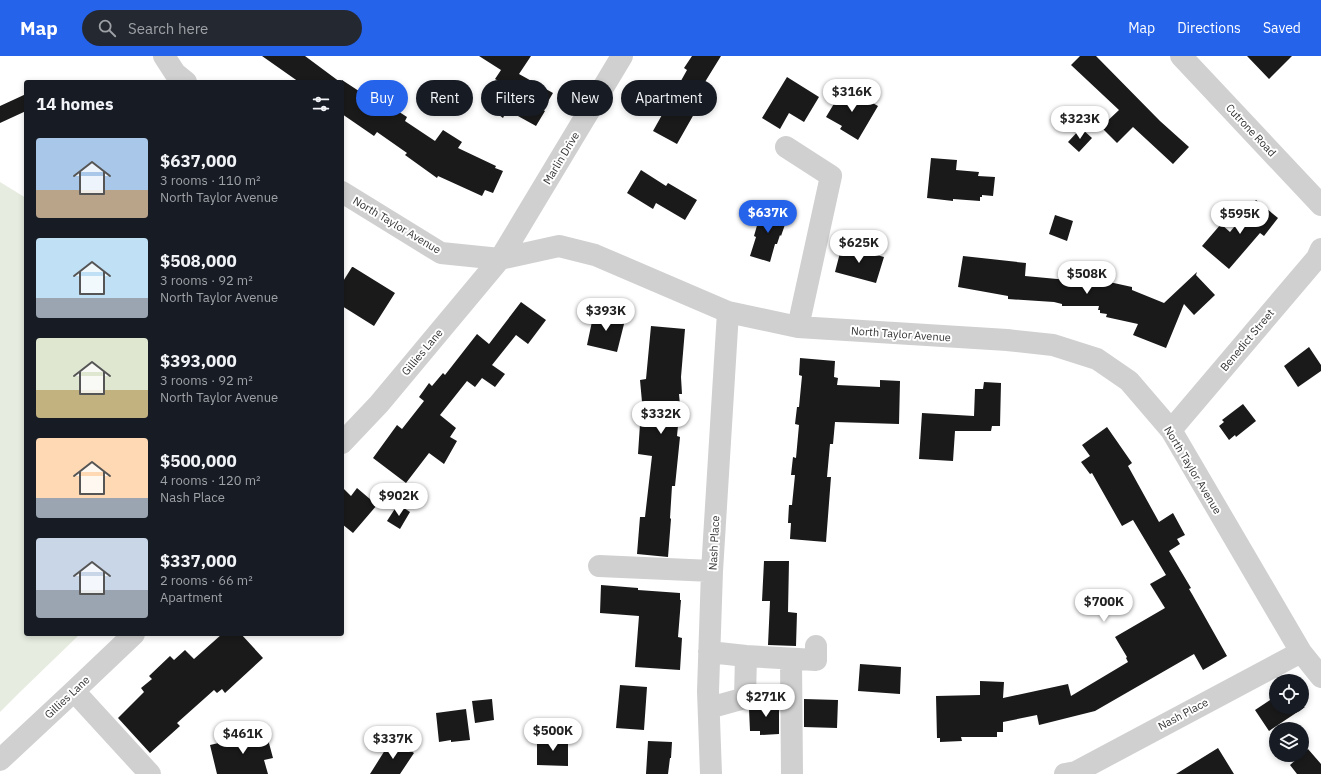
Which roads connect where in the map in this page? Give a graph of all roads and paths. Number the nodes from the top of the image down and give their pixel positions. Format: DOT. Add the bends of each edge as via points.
graph roads {
  1 [pos="164,56"];
  2 [pos="620,56"];
  3 [pos="1181,56"];
  4 [pos="184,80"];
  5 [pos="786,147"];
  6 [pos="344,193"];
  7 [pos="1321,205"];
  8 [pos="1321,249"];
  9 [pos="500,259"];
  10 [pos="728,312"];
  11 [pos="798,327"];
  12 [pos="1171,430"];
  13 [pos="344,440"];
  14 [pos="599,566"];
  15 [pos="712,571"];
  16 [pos="132,636"];
  17 [pos="816,646"];
  18 [pos="709,652"];
  19 [pos="1301,652"];
  20 [pos="746,656"];
  21 [pos="791,660"];
  22 [pos="1321,677"];
  23 [pos="74,691"];
  24 [pos="709,708"];
  25 [pos="0,760"];
  26 [pos="150,774"];
  27 [pos="711,774"];
  28 [pos="792,774"];
  29 [pos="1065,774"];
  1 -- 4 [label="street" via="175,73"];
  2 -- 9 [label="street, Marlin Drive"];
  3 -- 7 [label="street, Cutrone Road"];
  5 -- 11 [label="street" via="831,176"];
  6 -- 9 [label="street, North Taylor Avenue" via="441,253"];
  8 -- 12 [label="street, Benedict Street" via="1317,258"];
  9 -- 10 [label="street, North Taylor Avenue" via="559,246 595,255"];
  9 -- 13 [label="street, Gillies Lane" via="379,404"];
  10 -- 11 [label="street, North Taylor Avenue"];
  10 -- 15 [label="street, Nash Place"];
  11 -- 12 [label="street, North Taylor Avenue" via="1053,345 1097,359 1129,381"];
  12 -- 19 [label="street, North Taylor Avenue"];
  14 -- 15 [label="street"];
  15 -- 18 [label="street, Nash Place"];
  16 -- 23 [label="street, Gillies Lane"];
  17 -- 21 [label="street" via="816,660"];
  18 -- 20 [label="street"];
  18 -- 24 [label="street, Nash Place"];
  19 -- 22 [label="street, North Taylor Avenue"];
  19 -- 29 [label="street, Nash Place" via="1076,772"];
  20 -- 21 [label="street"];
  20 -- 24 [label="street" via="745,698"];
  21 -- 28 [label="street"];
  23 -- 25 [label="street, Gillies Lane"];
  23 -- 26 [label="street"];
  24 -- 27 [label="street, Nash Place"];
}
